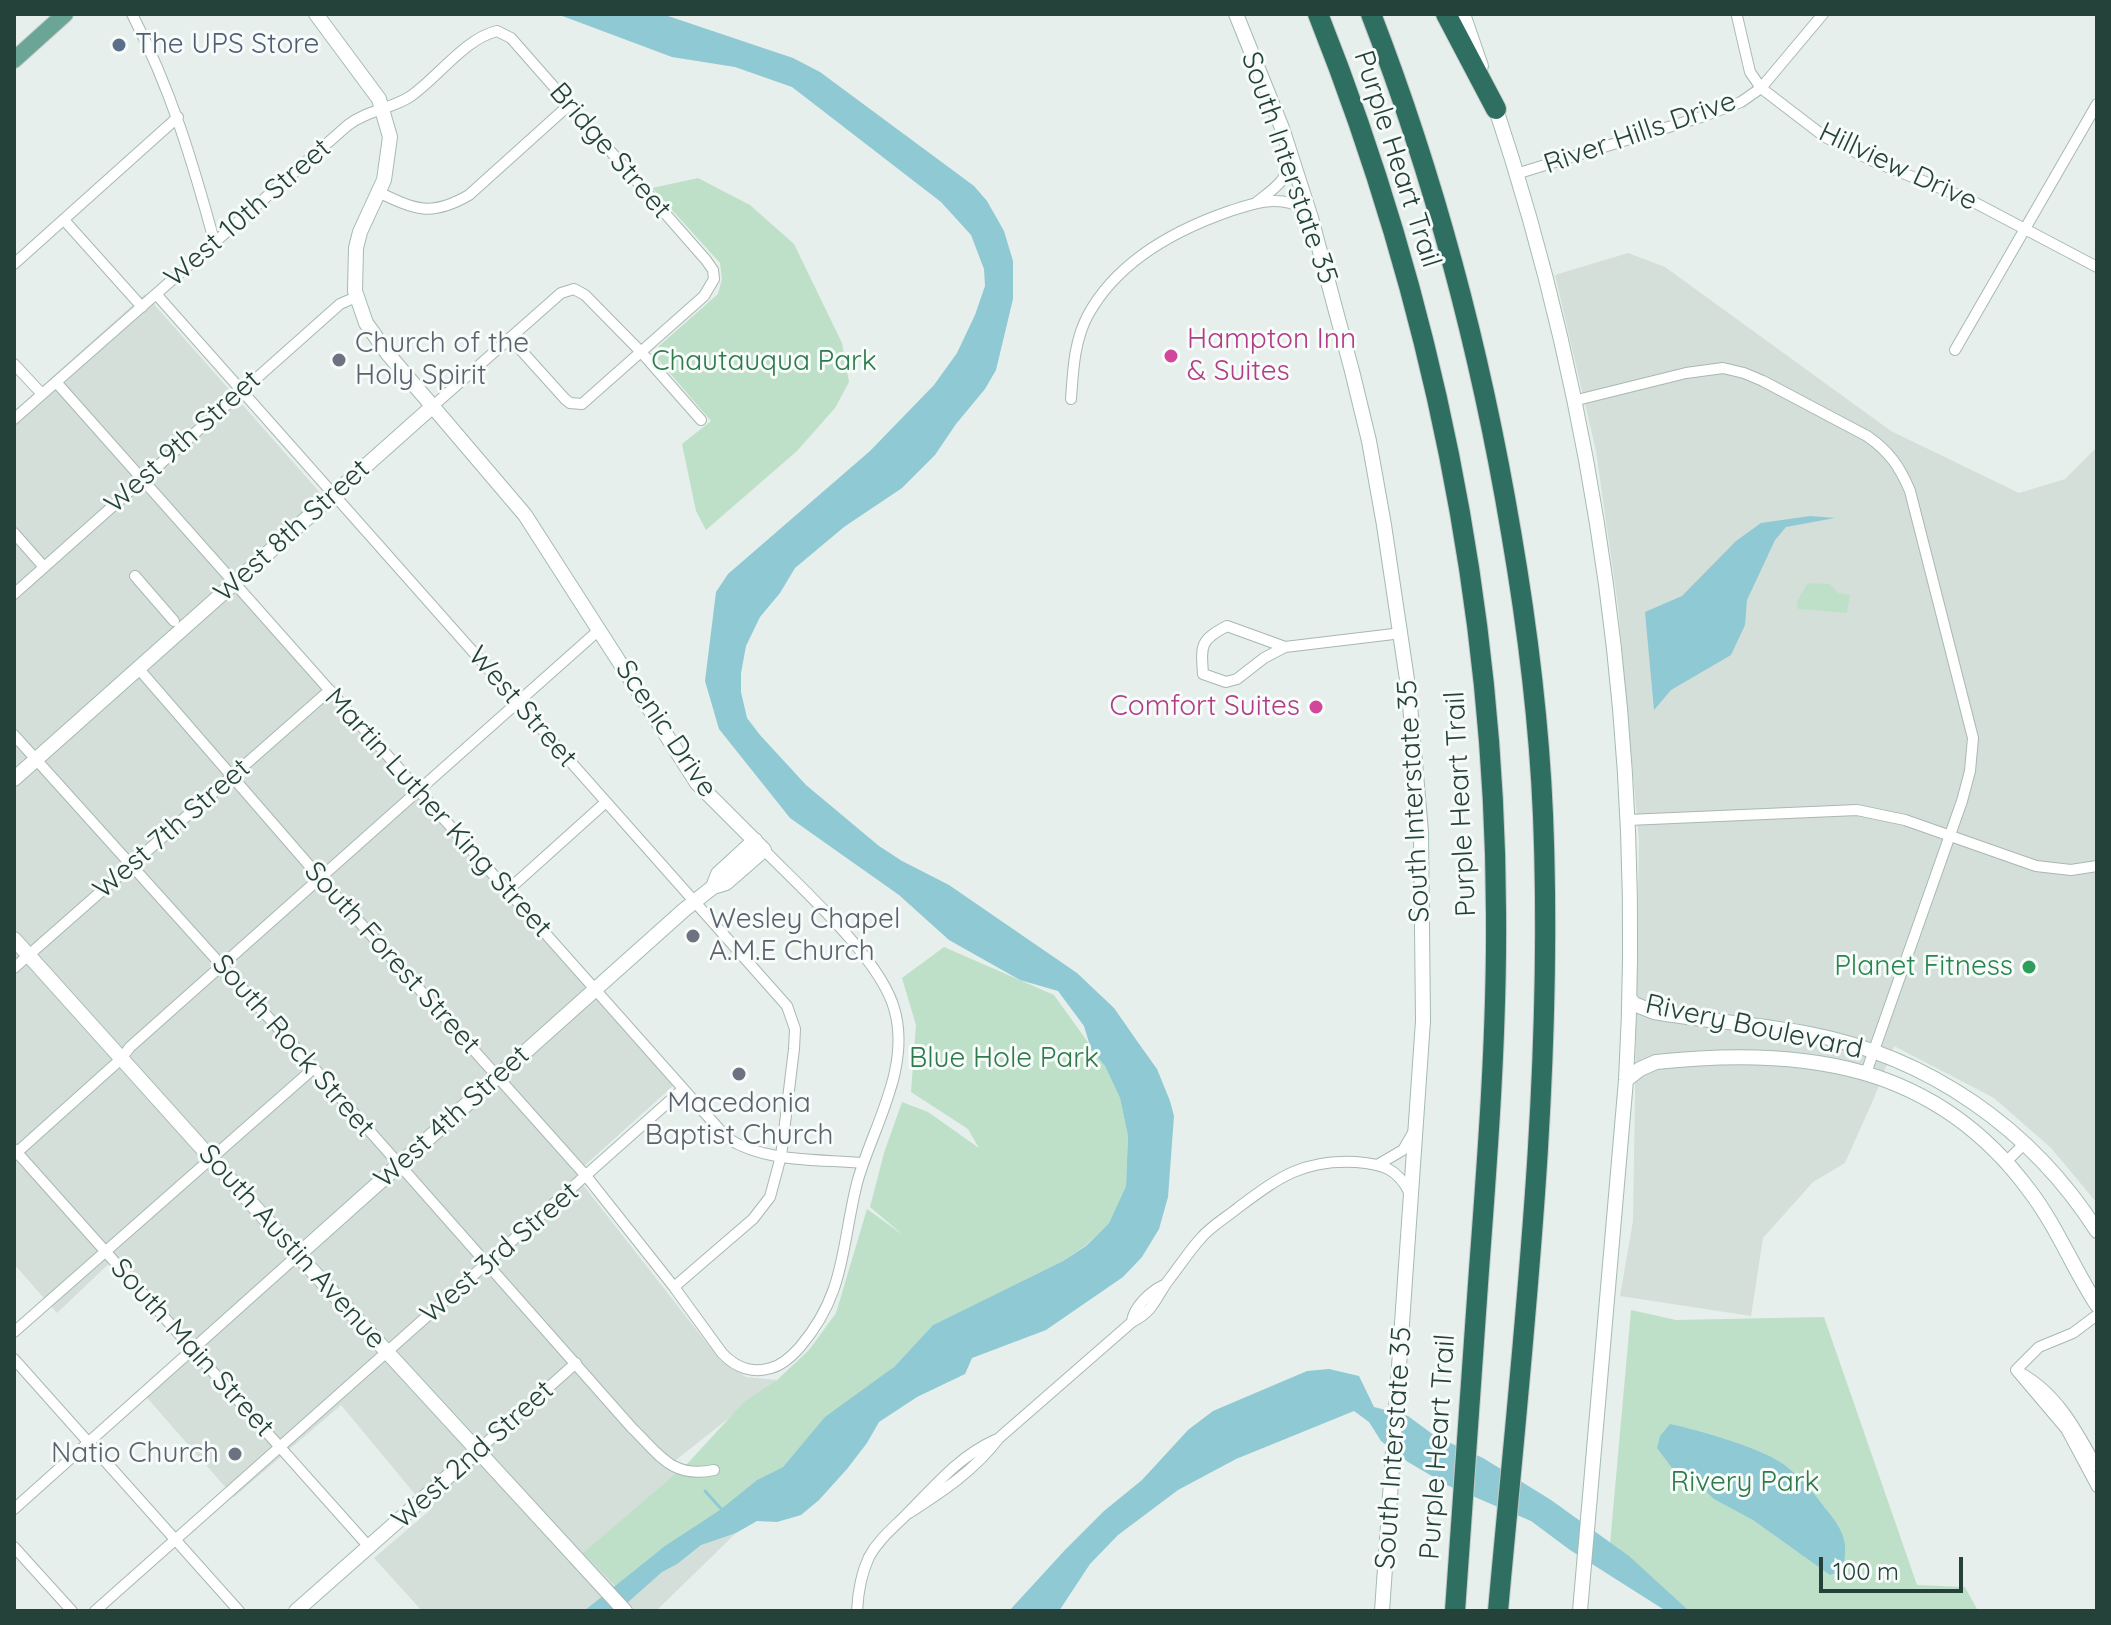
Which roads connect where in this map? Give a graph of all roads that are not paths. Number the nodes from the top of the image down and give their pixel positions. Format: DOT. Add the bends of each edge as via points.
graph roads {
  1 [pos="65,14"];
  2 [pos="132,14"];
  3 [pos="316,14"];
  4 [pos="1236,14"];
  5 [pos="1318,14"];
  6 [pos="1371,14"];
  7 [pos="1446,14"];
  8 [pos="1463,14"];
  9 [pos="1823,14"];
  10 [pos="1737,16"];
  11 [pos="497,31"];
  12 [pos="14,60"];
  13 [pos="1761,88"];
  14 [pos="2097,104"];
  15 [pos="569,105"];
  16 [pos="383,108"];
  17 [pos="1496,109"];
  18 [pos="178,117"];
  19 [pos="1290,153"];
  20 [pos="1516,174"];
  21 [pos="378,192"];
  22 [pos="1257,202"];
  23 [pos="1311,218"];
  24 [pos="64,220"];
  25 [pos="2024,229"];
  26 [pos="215,244"];
  27 [pos="14,264"];
  28 [pos="2097,267"];
  29 [pos="156,294"];
  30 [pos="356,297"];
  31 [pos="142,307"];
  32 [pos="510,338"];
  33 [pos="1955,350"];
  34 [pos="642,353"];
  35 [pos="14,364"];
  36 [pos="56,382"];
  37 [pos="241,391"];
  38 [pos="42,394"];
  39 [pos="1071,399"];
  40 [pos="1573,401"];
  41 [pos="433,406"];
  42 [pos="14,419"];
  43 [pos="701,420"];
  44 [pos="143,478"];
  45 [pos="334,495"];
  46 [pos="14,533"];
  47 [pos="44,567"];
  48 [pos="135,576"];
  49 [pos="234,583"];
  50 [pos="14,594"];
  51 [pos="174,621"];
  52 [pos="599,630"];
  53 [pos="1402,633"];
  54 [pos="1285,647"];
  55 [pos="138,668"];
  56 [pos="330,690"];
  57 [pos="518,702"];
  58 [pos="14,735"];
  59 [pos="36,759"];
  60 [pos="233,777"];
  61 [pos="14,779"];
  62 [pos="419,792"];
  63 [pos="606,802"];
  64 [pos="1628,820"];
  65 [pos="1949,836"];
  66 [pos="760,845"];
  67 [pos="130,864"];
  68 [pos="2097,866"];
  69 [pos="321,879"];
  70 [pos="507,891"];
  71 [pos="695,903"];
  72 [pos="14,939"];
  73 [pos="28,955"];
  74 [pos="222,966"];
  75 [pos="14,968"];
  76 [pos="595,989"];
  77 [pos="1631,1000"];
  78 [pos="1873,1051"];
  79 [pos="121,1059"];
  80 [pos="314,1068"];
  81 [pos="1866,1073"];
  82 [pos="498,1077"];
  83 [pos="1626,1080"];
  84 [pos="683,1089"];
  85 [pos="1416,1125"];
  86 [pos="2025,1143"];
  87 [pos="15,1152"];
  88 [pos="781,1156"];
  89 [pos="211,1158"];
  90 [pos="2006,1162"];
  91 [pos="863,1163"];
  92 [pos="1379,1164"];
  93 [pos="398,1166"];
  94 [pos="587,1177"];
  95 [pos="1412,1199"];
  96 [pos="2097,1231"];
  97 [pos="104,1251"];
  98 [pos="298,1255"];
  99 [pos="487,1264"];
  100 [pos="674,1287"];
  101 [pos="2097,1305"];
  102 [pos="2097,1315"];
  103 [pos="14,1332"];
  104 [pos="193,1350"];
  105 [pos="387,1351"];
  106 [pos="14,1359"];
  107 [pos="576,1363"];
  108 [pos="2016,1370"];
  109 [pos="89,1442"];
  110 [pos="279,1447"];
  111 [pos="477,1451"];
  112 [pos="2097,1467"];
  113 [pos="714,1470"];
  114 [pos="2097,1487"];
  115 [pos="14,1509"];
  116 [pos="175,1539"];
  117 [pos="14,1547"];
  118 [pos="370,1548"];
  119 [pos="72,1611"];
  120 [pos="95,1611"];
  121 [pos="239,1611"];
  122 [pos="296,1611"];
  123 [pos="625,1611"];
  124 [pos="857,1611"];
  125 [pos="1382,1611"];
  126 [pos="1455,1611"];
  127 [pos="1498,1611"];
  128 [pos="1580,1611"];
  1 -- 12 [label="main road"];
  2 -- 18 [label="street"];
  3 -- 16 [label="main road, Scenic Drive"];
  4 -- 19 [label="main road, South Interstate 35"];
  5 -- 126 [label="highway, Purple Heart Trail" via="1381,192 1430,358 1481,666 1495,850 1495,1015"];
  6 -- 127 [label="highway, Purple Heart Trail" via="1404,100 1484,381 1523,600 1537,722 1545,884 1541,1090"];
  7 -- 17 [label="highway"];
  8 -- 17 [label="main road"];
  9 -- 13 [label="street, River Hills Drive"];
  10 -- 13 [label="street, Hillview Drive" via="1750,72"];
  11 -- 15 [label="street, Bridge Street" via="511,38"];
  11 -- 16 [label="street, West 10th Street" via="481,36 411,96"];
  13 -- 20 [label="street, River Hills Drive" via="1724,109"];
  13 -- 25 [label="street, Hillview Drive" via="1848,150 1968,199"];
  14 -- 25 [label="street"];
  15 -- 21 [label="street" via="453,205 411,208"];
  15 -- 34 [label="street, Bridge Street" via="713,270 704,296"];
  16 -- 21 [label="main road, Scenic Drive" via="390,137 388,165"];
  16 -- 26 [label="street, West 10th Street" via="348,125"];
  17 -- 20 [label="main road"];
  18 -- 24 [label="street"];
  18 -- 26 [label="street"];
  19 -- 22 [label="street" via="1290,167 1281,182"];
  19 -- 23 [label="main road, South Interstate 35"];
  20 -- 40 [label="main road"];
  21 -- 30 [label="main road, Scenic Drive" via="356,248"];
  22 -- 23 [label="street" via="1289,203"];
  22 -- 39 [label="street" via="1165,239 1125,269 1088,316 1077,343"];
  23 -- 53 [label="main road, South Interstate 35" via="1369,441"];
  24 -- 27 [label="street"];
  24 -- 31 [label="street"];
  25 -- 28 [label="street, Hillview Drive"];
  25 -- 33 [label="street"];
  26 -- 29 [label="street, West 10th Street"];
  29 -- 31 [label="street, West 10th Street"];
  29 -- 37 [label="street, West Street"];
  30 -- 37 [label="street, West 9th Street" via="340,304"];
  30 -- 41 [label="main road, Scenic Drive" via="374,337"];
  31 -- 36 [label="street, West 10th Street"];
  32 -- 34 [label="street, West 8th Street" via="561,293 574,289"];
  32 -- 34 [label="street" via="576,405 588,401"];
  32 -- 41 [label="street, West 8th Street"];
  34 -- 43 [label="street"];
  35 -- 38 [label="street"];
  36 -- 38 [label="street, West 10th Street"];
  36 -- 44 [label="street, Martin Luther King Street"];
  37 -- 44 [label="street, West 9th Street"];
  37 -- 45 [label="street, West Street"];
  38 -- 42 [label="street, West 10th Street"];
  40 -- 64 [label="main road" via="1619,684"];
  40 -- 65 [label="street" via="1709,368 1733,369 1867,436 1894,460 1910,491 1973,738 1970,771"];
  41 -- 45 [label="main road, West 8th Street"];
  41 -- 52 [label="main road, Scenic Drive" via="525,515"];
  44 -- 47 [label="street, West 9th Street"];
  44 -- 49 [label="street, Martin Luther King Street"];
  45 -- 49 [label="main road, West 8th Street"];
  45 -- 57 [label="street, West Street"];
  46 -- 47 [label="street"];
  47 -- 50 [label="street, West 9th Street"];
  48 -- 51 [label="street"];
  49 -- 55 [label="main road, West 8th Street"];
  49 -- 56 [label="street, Martin Luther King Street"];
  52 -- 57 [label="street"];
  52 -- 66 [label="main road, Scenic Drive" via="697,783"];
  53 -- 54 [label="street"];
  53 -- 85 [label="main road, South Interstate 35" via="1421,832 1423,1021"];
  54 -- 54 [label="street" via="1227,626 1201,647 1203,674 1226,682 1237,679"];
  55 -- 59 [label="main road, West 8th Street"];
  55 -- 60 [label="street, South Forest Street"];
  56 -- 60 [label="street, West 7th Street"];
  56 -- 62 [label="street, Martin Luther King Street"];
  57 -- 62 [label="street"];
  57 -- 63 [label="street, West Street"];
  58 -- 59 [label="street, South Rock Street"];
  59 -- 61 [label="main road, West 8th Street"];
  59 -- 67 [label="street, South Rock Street"];
  60 -- 67 [label="street, West 7th Street"];
  60 -- 69 [label="street, South Forest Street"];
  62 -- 69 [label="street"];
  62 -- 70 [label="street, Martin Luther King Street"];
  63 -- 70 [label="street"];
  63 -- 71 [label="street, West Street"];
  64 -- 65 [label="street" via="1857,810"];
  64 -- 77 [label="main road"];
  65 -- 68 [label="street" via="2036,866"];
  65 -- 78 [label="street"];
  66 -- 71 [label="main road, West 4th Street" via="718,874 713,887"];
  66 -- 91 [label="street, Scenic Drive" via="867,960 894,1009 895,1067"];
  67 -- 73 [label="street, West 7th Street"];
  67 -- 74 [label="street, South Rock Street"];
  69 -- 74 [label="street"];
  69 -- 82 [label="street, South Forest Street"];
  70 -- 76 [label="street, Martin Luther King Street"];
  71 -- 76 [label="main road, West 4th Street"];
  71 -- 88 [label="street, West Street" via="793,1017"];
  72 -- 73 [label="main road, South Austin Avenue"];
  73 -- 75 [label="street, West 7th Street"];
  73 -- 79 [label="main road, South Austin Avenue"];
  74 -- 79 [label="street"];
  74 -- 80 [label="street, South Rock Street"];
  76 -- 82 [label="main road, West 4th Street"];
  76 -- 84 [label="street, Martin Luther King Street"];
  77 -- 78 [label="main road, Rivery Boulevard" via="1654,1012 1812,1034"];
  77 -- 83 [label="main road"];
  78 -- 81 [label="street"];
  78 -- 86 [label="main road, Rivery Boulevard" via="1966,1096"];
  79 -- 87 [label="street"];
  79 -- 89 [label="main road, South Austin Avenue"];
  80 -- 89 [label="street"];
  80 -- 93 [label="street, South Rock Street"];
  81 -- 83 [label="main road, Rivery Boulevard" via="1794,1058 1711,1059 1656,1062"];
  81 -- 90 [label="main road, Rivery Boulevard" via="1938,1105"];
  82 -- 93 [label="main road, West 4th Street"];
  82 -- 94 [label="street, South Forest Street"];
  83 -- 128 [label="main road"];
  84 -- 88 [label="street, Martin Luther King Street" via="727,1138 766,1156"];
  84 -- 94 [label="street, West 3rd Street"];
  85 -- 92 [label="street" via="1403,1150"];
  85 -- 95 [label="main road, South Interstate 35"];
  86 -- 90 [label="street"];
  86 -- 96 [label="main road, Rivery Boulevard"];
  87 -- 97 [label="street, South Main Street"];
  88 -- 91 [label="street, Martin Luther King Street"];
  88 -- 100 [label="street" via="762,1208"];
  89 -- 97 [label="street"];
  89 -- 98 [label="main road, South Austin Avenue"];
  90 -- 101 [label="main road, Rivery Boulevard" via="2039,1203"];
  91 -- 100 [label="street, Scenic Drive" via="826,1311 782,1364 752,1370 730,1361"];
  92 -- 95 [label="street" via="1402,1179"];
  92 -- 124 [label="street" via="1332,1161 1293,1170 1203,1235 1149,1311 999,1438 983,1460 909,1513 871,1554 858,1590"];
  93 -- 98 [label="main road, West 4th Street"];
  93 -- 99 [label="street, South Rock Street"];
  94 -- 99 [label="street, West 3rd Street"];
  94 -- 100 [label="street, South Forest Street"];
  95 -- 125 [label="main road, South Interstate 35"];
  97 -- 103 [label="street"];
  97 -- 104 [label="street, South Main Street"];
  98 -- 104 [label="street, West 4th Street"];
  98 -- 105 [label="main road, South Austin Avenue"];
  99 -- 105 [label="street, West 3rd Street"];
  99 -- 107 [label="street, South Rock Street"];
  102 -- 108 [label="street" via="2073,1333 2039,1347"];
  104 -- 109 [label="street, West 4th Street"];
  104 -- 110 [label="street, South Main Street"];
  105 -- 110 [label="street, West 3rd Street"];
  105 -- 111 [label="main road, South Austin Avenue"];
  106 -- 109 [label="street"];
  107 -- 111 [label="street, West 2nd Street"];
  107 -- 113 [label="street, South Rock Street" via="675,1468 690,1473"];
  108 -- 112 [label="street" via="2061,1407"];
  108 -- 114 [label="street" via="2066,1429"];
  109 -- 115 [label="street, West 4th Street"];
  109 -- 116 [label="street"];
  110 -- 116 [label="street, West 3rd Street"];
  110 -- 118 [label="street, South Main Street"];
  111 -- 118 [label="main road, West 2nd Street"];
  111 -- 123 [label="main road, South Austin Avenue"];
  116 -- 120 [label="street, West 3rd Street"];
  116 -- 121 [label="street"];
  117 -- 119 [label="street"];
  118 -- 122 [label="main road, West 2nd Street"];
}
